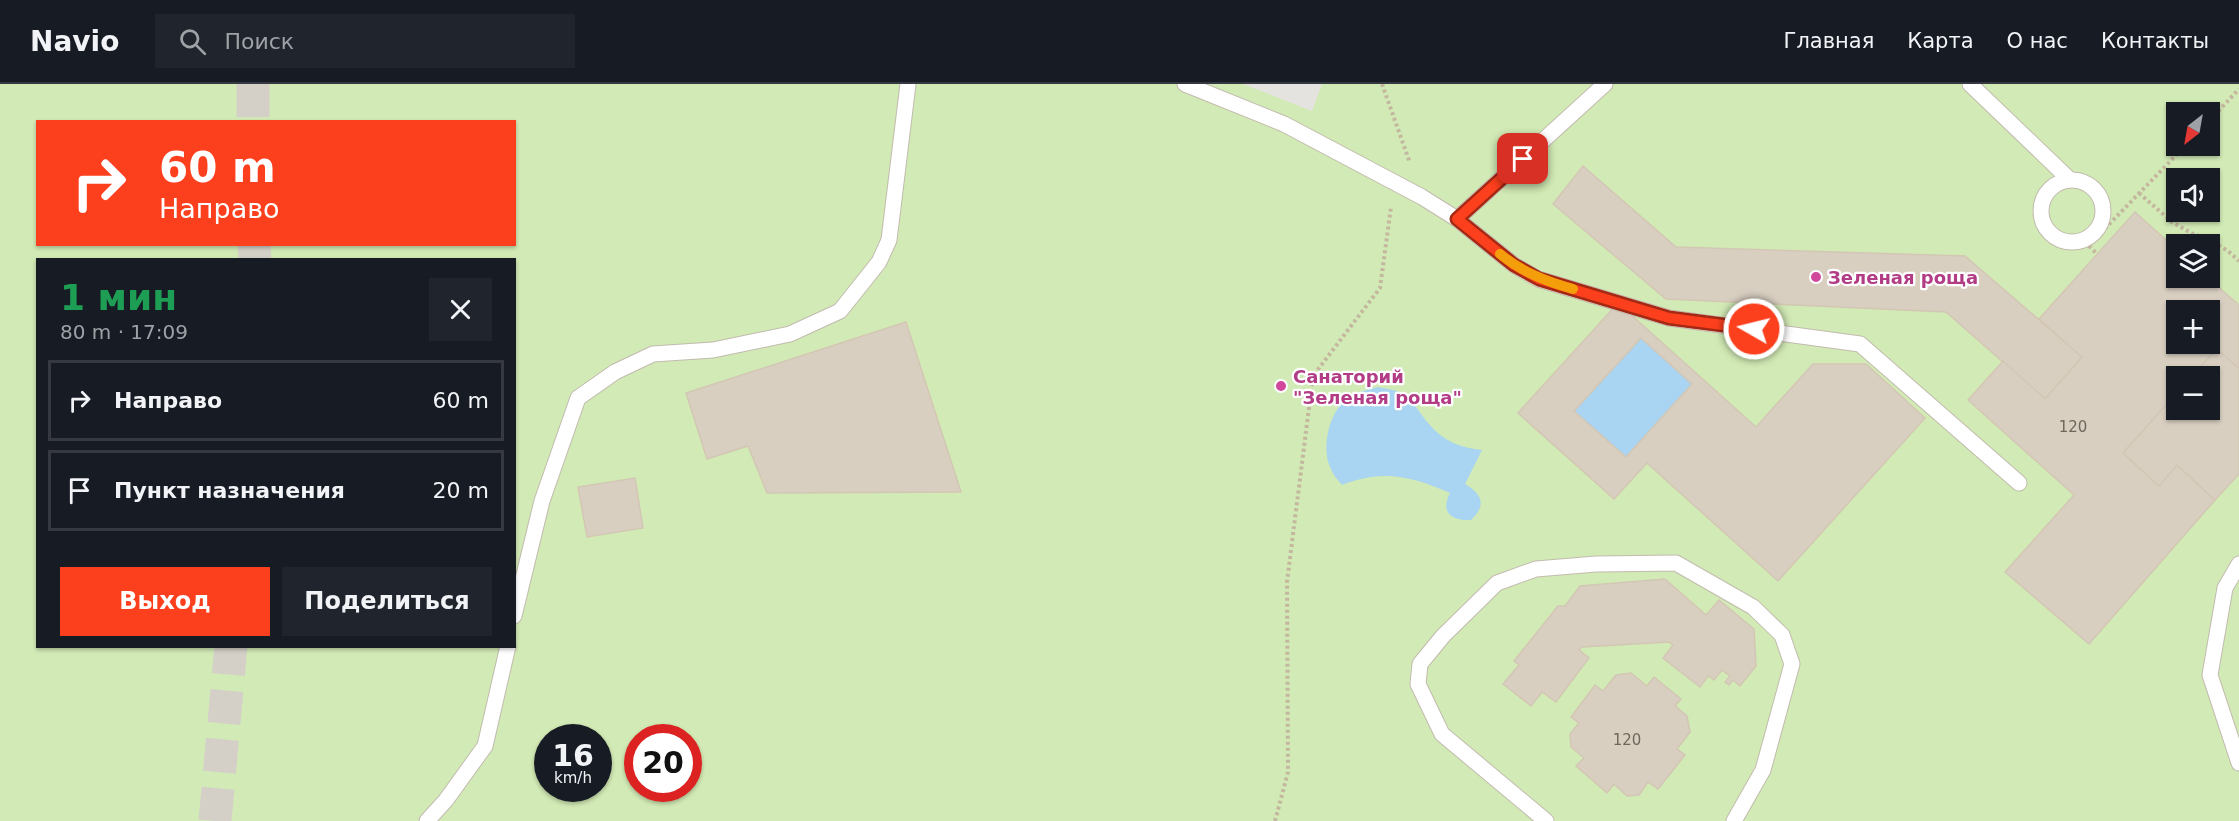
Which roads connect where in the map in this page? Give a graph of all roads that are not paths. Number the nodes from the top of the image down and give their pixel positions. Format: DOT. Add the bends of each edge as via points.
graph roads {
  1 [pos="908,84"];
  2 [pos="1185,84"];
  3 [pos="1605,84"];
  4 [pos="1970,84"];
  5 [pos="2070,180"];
  6 [pos="1457,219"];
  7 [pos="2019,483"];
  8 [pos="2239,564"];
  9 [pos="516,607"];
  10 [pos="508,648"];
  11 [pos="2239,763"];
  12 [pos="427,821"];
  13 [pos="1546,821"];
  14 [pos="1734,821"];
  1 -- 9 [label="lane" via="889,240 866,281 840,311 790,334 713,350 654,354 615,372 578,398 542,501"];
  2 -- 6 [label="lane" via="1284,124"];
  3 -- 6 [label="lane"];
  4 -- 5 [label="lane"];
  5 -- 5 [label="lane" via="2093,188 2104,209 2096,232 2075,243 2052,236 2041,214 2048,191"];
  6 -- 7 [label="lane" via="1514,265 1539,279 1669,318 1860,344"];
  8 -- 11 [label="lane" via="2225,588 2211,675"];
  10 -- 12 [label="lane" via="486,746"];
  13 -- 14 [label="lane" via="1442,734 1418,684 1420,664 1497,582 1536,569 1676,563 1753,607 1782,635 1792,664 1763,770"];
}
